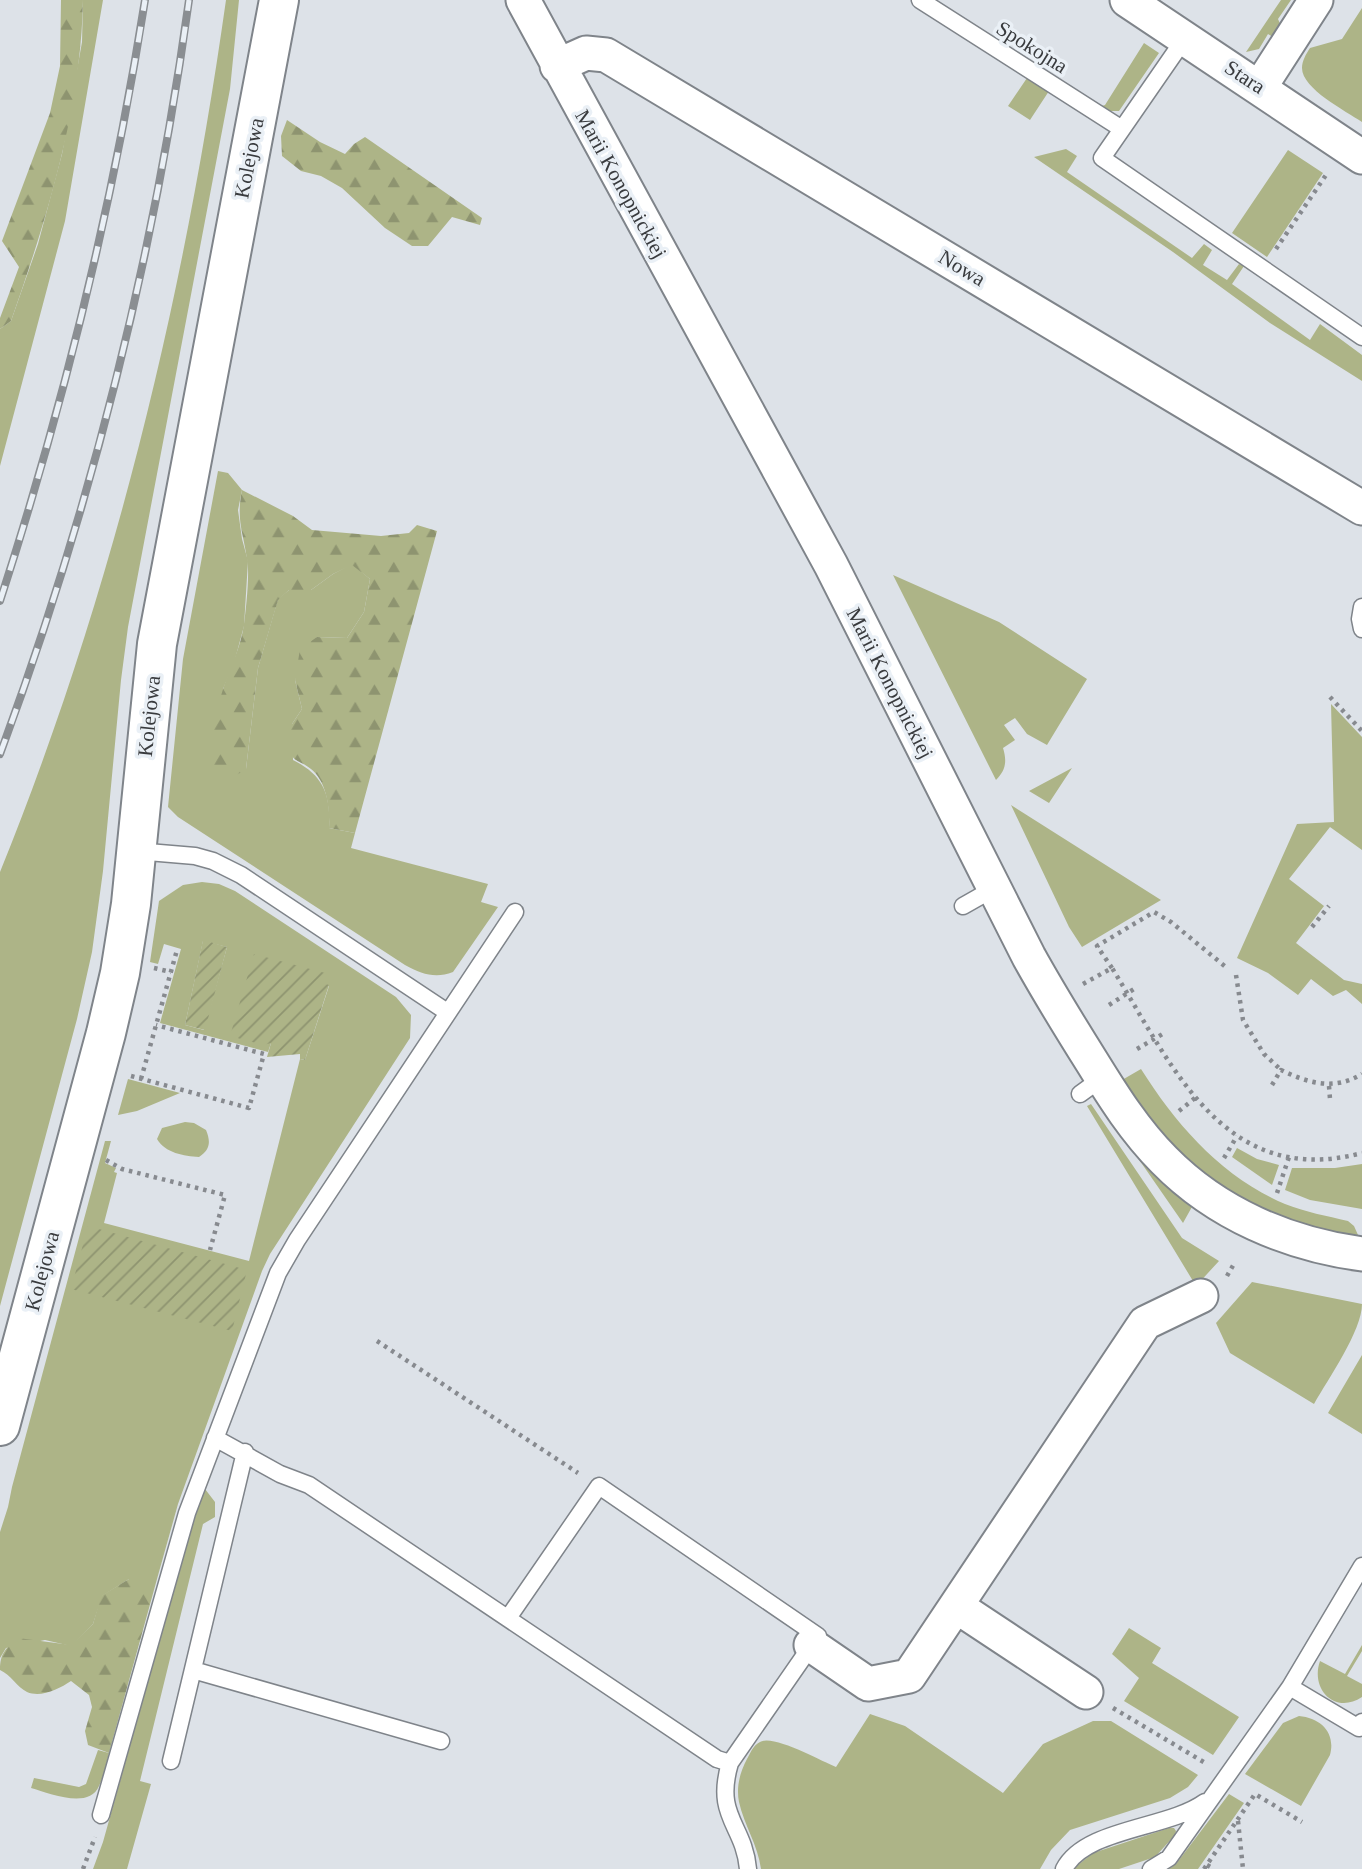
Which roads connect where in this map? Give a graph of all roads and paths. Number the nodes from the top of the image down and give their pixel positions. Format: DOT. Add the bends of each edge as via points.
graph roads {
  1 [pos="279,0"];
  2 [pos="523,0"];
  3 [pos="920,0"];
  4 [pos="1127,0"];
  5 [pos="1316,0"];
  6 [pos="1185,38"];
  7 [pos="557,66"];
  8 [pos="1260,87"];
  9 [pos="1122,129"];
  10 [pos="1362,157"];
  11 [pos="1328,171"];
  12 [pos="1263,268"];
  13 [pos="1362,337"];
  14 [pos="1362,508"];
  15 [pos="1362,607"];
  16 [pos="1362,629"];
  17 [pos="1330,697"];
  18 [pos="1362,731"];
  19 [pos="136,851"];
  20 [pos="993,889"];
  21 [pos="963,906"];
  22 [pos="1329,906"];
  23 [pos="515,912"];
  24 [pos="1312,928"];
  25 [pos="177,950"];
  26 [pos="157,968"];
  27 [pos="1112,968"];
  28 [pos="1227,968"];
  29 [pos="170,972"];
  30 [pos="1236,975"];
  31 [pos="1134,989"];
  32 [pos="1128,994"];
  33 [pos="1053,1001"];
  34 [pos="1109,1005"];
  35 [pos="447,1012"];
  36 [pos="156,1025"];
  37 [pos="1166,1032"];
  38 [pos="1155,1038"];
  39 [pos="1136,1049"];
  40 [pos="1281,1070"];
  41 [pos="1362,1074"];
  42 [pos="128,1075"];
  43 [pos="141,1079"];
  44 [pos="1272,1085"];
  45 [pos="1329,1085"];
  46 [pos="1195,1098"];
  47 [pos="1330,1099"];
  48 [pos="1179,1111"];
  49 [pos="1237,1136"];
  50 [pos="1362,1153"];
  51 [pos="1289,1157"];
  52 [pos="1224,1158"];
  53 [pos="106,1160"];
  54 [pos="1276,1194"];
  55 [pos="211,1250"];
  56 [pos="1362,1254"];
  57 [pos="1201,1296"];
  58 [pos="377,1341"];
  59 [pos="0,1426"];
  60 [pos="215,1438"];
  61 [pos="245,1452"];
  62 [pos="580,1474"];
  63 [pos="1362,1566"];
  64 [pos="956,1606"];
  65 [pos="508,1618"];
  66 [pos="811,1645"];
  67 [pos="193,1670"];
  68 [pos="1290,1687"];
  69 [pos="1086,1692"];
  70 [pos="1361,1725"];
  71 [pos="441,1741"];
  72 [pos="171,1761"];
  73 [pos="730,1763"];
  74 [pos="1211,1766"];
  75 [pos="1213,1797"];
  76 [pos="101,1815"];
  77 [pos="1238,1820"];
  78 [pos="1303,1822"];
  79 [pos="1205,1867"];
  80 [pos="83,1869"];
  81 [pos="748,1869"];
  82 [pos="1064,1869"];
  83 [pos="1150,1869"];
  84 [pos="1214,1869"];
  85 [pos="1243,1869"];
  1 -- 19 [label="street, Kolejowa" via="157,644"];
  2 -- 7 [label="street, Marii Konopnickiej"];
  3 -- 9 [label="lane, Spokojna"];
  4 -- 6 [label="street, Stara"];
  5 -- 8 [label="street"];
  6 -- 8 [label="street, Stara"];
  6 -- 9 [label="lane"];
  7 -- 14 [label="street, Nowa" via="576,55 606,55"];
  7 -- 20 [label="street, Marii Konopnickiej" via="831,565"];
  8 -- 10 [label="street, Stara"];
  9 -- 12 [label="lane" via="1102,158"];
  11 -- 12 [label="path"];
  12 -- 13 [label="lane"];
  15 -- 16 [label="lane"];
  17 -- 18 [label="path"];
  19 -- 35 [label="lane" via="194,856 223,866"];
  19 -- 59 [label="street, Kolejowa" via="113,1003"];
  20 -- 21 [label="lane"];
  20 -- 33 [label="street, Marii Konopnickiej"];
  22 -- 24 [label="path"];
  23 -- 35 [label="lane"];
  25 -- 29 [label="path"];
  26 -- 29 [label="path"];
  27 -- 28 [label="path" via="1097,946 1154,912"];
  27 -- 32 [label="path"];
  27 -- 33 [label="path"];
  29 -- 36 [label="path"];
  30 -- 40 [label="path" via="1243,1020 1264,1054"];
  31 -- 32 [label="path"];
  32 -- 34 [label="path"];
  32 -- 38 [label="path"];
  33 -- 56 [label="street, Marii Konopnickiej" via="1091,1086 1180,1175 1248,1221 1276,1234"];
  35 -- 60 [label="lane" via="286,1257"];
  36 -- 43 [label="path"];
  36 -- 43 [label="path" via="264,1054 249,1108"];
  37 -- 38 [label="path"];
  38 -- 39 [label="path"];
  38 -- 46 [label="path"];
  40 -- 44 [label="path"];
  40 -- 45 [label="path"];
  41 -- 45 [label="path"];
  42 -- 43 [label="path"];
  45 -- 47 [label="path"];
  46 -- 48 [label="path"];
  46 -- 49 [label="path"];
  49 -- 51 [label="path"];
  49 -- 52 [label="path"];
  50 -- 51 [label="path" via="1335,1158"];
  51 -- 54 [label="path"];
  53 -- 55 [label="path" via="122,1169 225,1195"];
  57 -- 64 [label="street" via="1145,1323"];
  58 -- 62 [label="path"];
  60 -- 61 [label="lane"];
  60 -- 76 [label="lane" via="173,1558"];
  61 -- 65 [label="lane" via="280,1474 309,1485"];
  61 -- 67 [label="lane"];
  63 -- 68 [label="lane"];
  64 -- 66 [label="street" via="909,1676 868,1684"];
  64 -- 69 [label="street"];
  65 -- 66 [label="lane" via="599,1486 818,1636"];
  65 -- 73 [label="lane"];
  66 -- 73 [label="lane"];
  67 -- 71 [label="lane"];
  67 -- 72 [label="lane"];
  68 -- 70 [label="lane"];
  68 -- 75 [label="lane"];
  69 -- 74 [label="path"];
  73 -- 81 [label="lane" via="724,1795"];
  75 -- 82 [label="lane" via="1184,1813 1093,1843"];
  75 -- 83 [label="lane" via="1168,1858"];
  76 -- 80 [label="path"];
  77 -- 78 [label="path" via="1255,1794"];
  77 -- 79 [label="path"];
  77 -- 85 [label="path"];
  79 -- 84 [label="path"];
}
